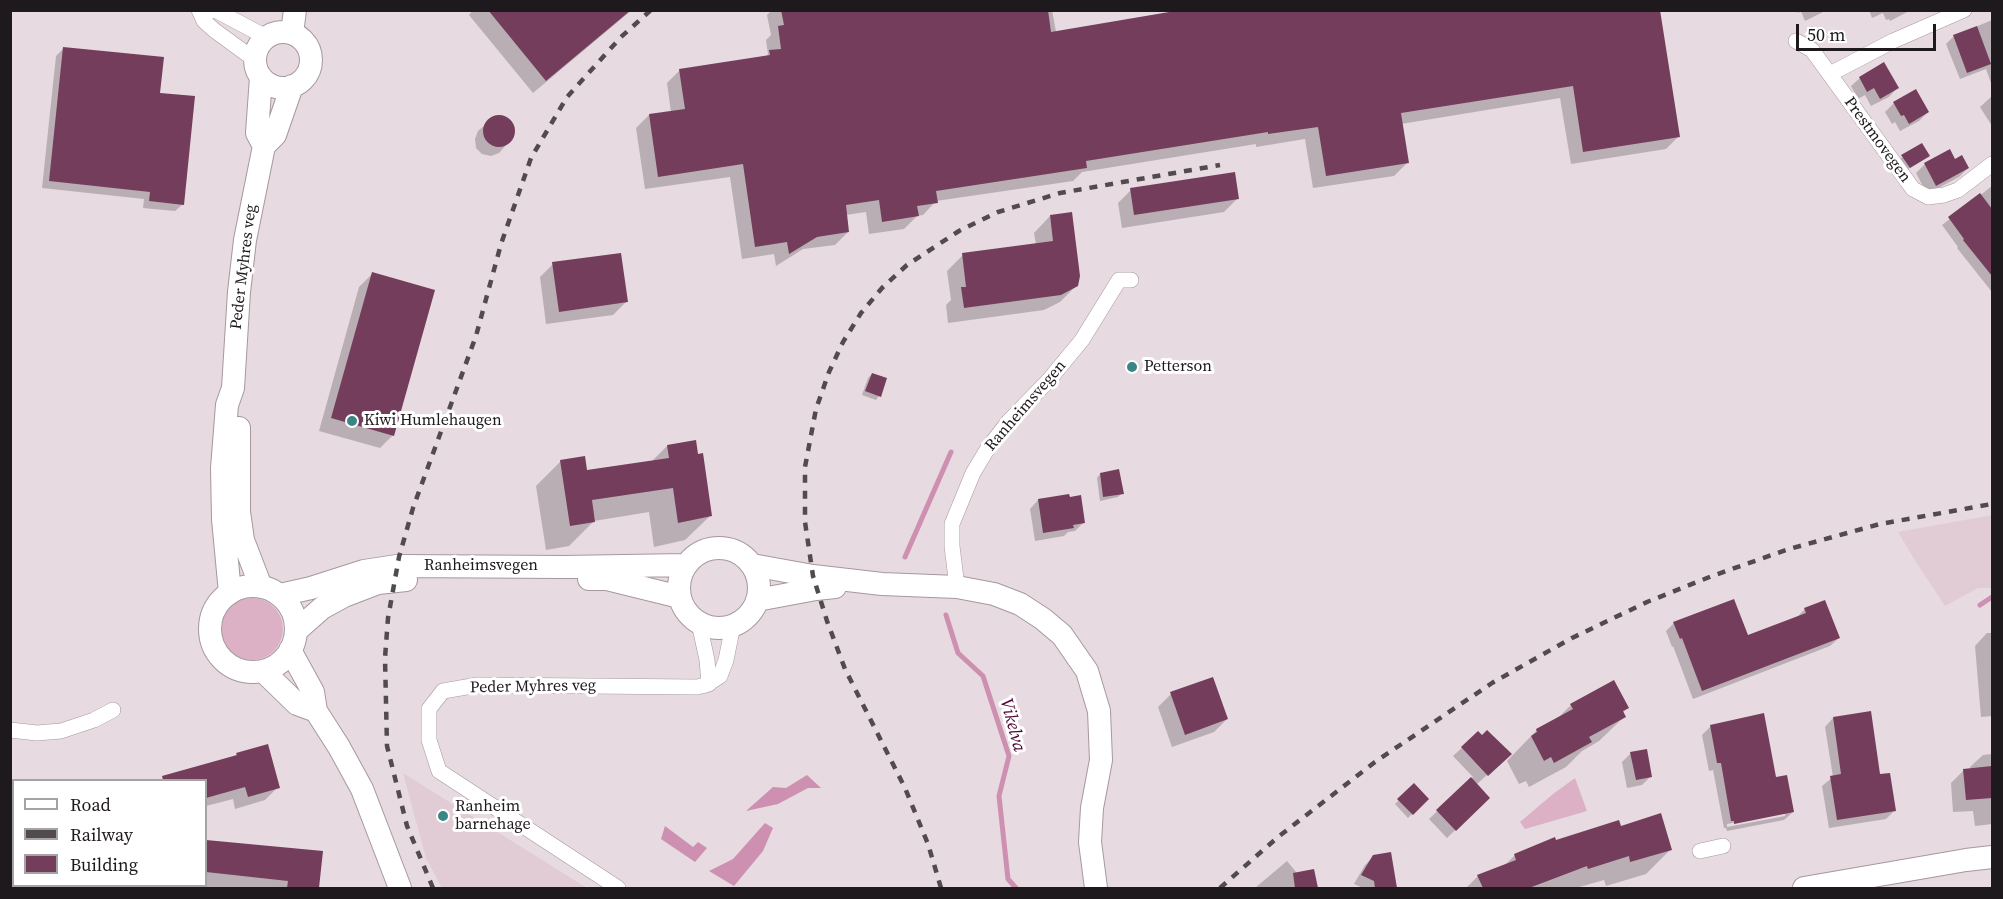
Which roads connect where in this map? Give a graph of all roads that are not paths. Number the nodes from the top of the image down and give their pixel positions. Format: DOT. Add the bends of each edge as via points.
graph roads {
  1 [pos="199,10"];
  2 [pos="206,10"];
  3 [pos="295,10"];
  4 [pos="1964,10"];
  5 [pos="292,33"];
  6 [pos="266,37"];
  7 [pos="1796,41"];
  8 [pos="258,69"];
  9 [pos="1830,74"];
  10 [pos="292,87"];
  11 [pos="264,146"];
  12 [pos="1992,164"];
  13 [pos="1131,280"];
  14 [pos="233,388"];
  15 [pos="686,565"];
  16 [pos="752,565"];
  17 [pos="882,584"];
  18 [pos="952,587"];
  19 [pos="271,591"];
  20 [pos="230,593"];
  21 [pos="680,597"];
  22 [pos="757,600"];
  23 [pos="699,623"];
  24 [pos="733,626"];
  25 [pos="293,641"];
  26 [pos="263,671"];
  27 [pos="709,684"];
  28 [pos="113,710"];
  29 [pos="316,711"];
  30 [pos="10,730"];
  31 [pos="1723,846"];
  32 [pos="1700,851"];
  33 [pos="1992,857"];
  34 [pos="400,888"];
  35 [pos="618,888"];
  36 [pos="1096,888"];
  37 [pos="1804,888"];
  1 -- 8 [label="street" via="204,21"];
  2 -- 6 [label="street" via="217,11"];
  3 -- 5 [label="street"];
  4 -- 9 [label="street"];
  5 -- 6 [label="street"];
  5 -- 10 [label="street" via="306,43 311,60 306,76"];
  6 -- 8 [label="street" via="256,52"];
  7 -- 9 [label="street, Prestmovegen" via="1812,50"];
  8 -- 10 [label="street" via="275,87"];
  8 -- 11 [label="street, Peder Myhres veg" via="257,133"];
  9 -- 12 [label="street, Prestmovegen" via="1903,176 1920,193 1928,197 1958,190"];
  10 -- 11 [label="street, Peder Myhres veg" via="276,135"];
  11 -- 14 [label="street, Peder Myhres veg" via="245,240"];
  13 -- 18 [label="street, Ranheimsvegen" via="1119,280 1082,340 1009,422 973,473 952,524"];
  14 -- 19 [label="street, Peder Myhres veg" via="238,405 238,488 243,540"];
  14 -- 20 [label="street, Peder Myhres veg" via="227,405 221,486"];
  15 -- 16 [label="street" via="700,552 719,547 737,552"];
  15 -- 19 [label="street, Ranheimsvegen" via="396,566 364,571 311,588"];
  15 -- 21 [label="street" via="679,580"];
  16 -- 17 [label="street"];
  16 -- 22 [label="street" via="759,582"];
  17 -- 18 [label="street"];
  17 -- 22 [label="street" via="816,589"];
  18 -- 36 [label="street" via="994,594 1020,604 1062,635 1087,671 1099,711 1101,760 1090,843"];
  19 -- 20 [label="street" via="241,588"];
  19 -- 25 [label="street" via="292,611"];
  20 -- 26 [label="street" via="211,622 213,645 228,664 250,672"];
  21 -- 23 [label="street" via="687,612"];
  21 -- 25 [label="street, Ranheimsvegen" via="608,579 393,581 378,583 322,608"];
  22 -- 24 [label="street" via="748,616"];
  23 -- 24 [label="street" via="716,628"];
  23 -- 27 [label="street"];
  24 -- 27 [label="street" via="720,676"];
  25 -- 26 [label="street" via="277,664"];
  25 -- 29 [label="street" via="313,692"];
  26 -- 29 [label="street" via="297,704"];
  27 -- 35 [label="street, Peder Myhres veg" via="477,685 443,691 429,709 429,740 440,771"];
  28 -- 30 [label="street" via="61,731"];
  29 -- 34 [label="street" via="362,789"];
  31 -- 32 [label="street"];
  33 -- 37 [label="street"];
}
